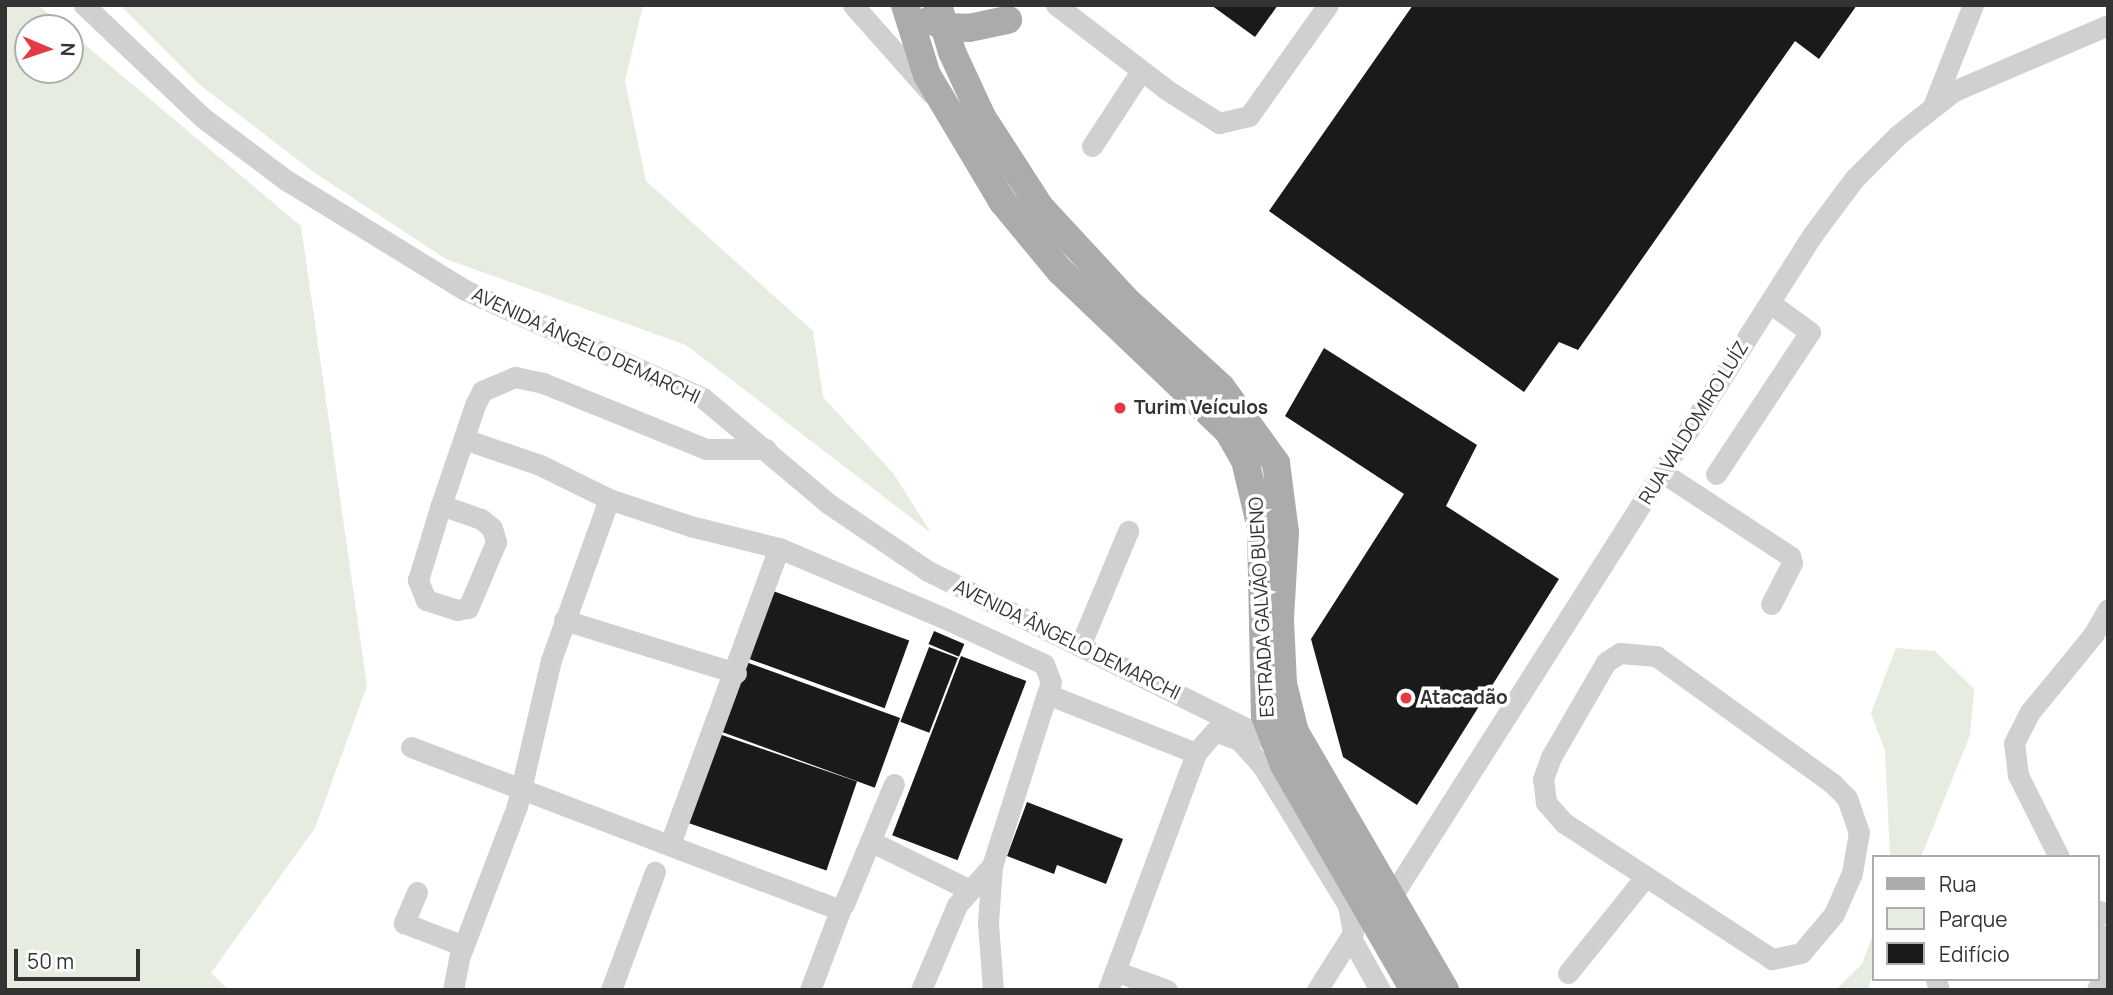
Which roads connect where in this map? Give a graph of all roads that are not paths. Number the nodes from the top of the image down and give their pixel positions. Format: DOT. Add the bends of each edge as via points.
graph roads {
  1 [pos="84,5"];
  2 [pos="853,5"];
  3 [pos="905,5"];
  4 [pos="922,5"];
  5 [pos="1056,5"];
  6 [pos="1328,5"];
  7 [pos="1973,5"];
  8 [pos="941,16"];
  9 [pos="1008,20"];
  10 [pos="2108,25"];
  11 [pos="1141,71"];
  12 [pos="1933,106"];
  13 [pos="946,108"];
  14 [pos="1092,146"];
  15 [pos="1770,303"];
  16 [pos="464,439"];
  17 [pos="766,449"];
  18 [pos="1663,473"];
  19 [pos="1716,474"];
  20 [pos="609,499"];
  21 [pos="441,505"];
  22 [pos="1128,531"];
  23 [pos="779,548"];
  24 [pos="1771,604"];
  25 [pos="2108,609"];
  26 [pos="564,620"];
  27 [pos="1080,646"];
  28 [pos="736,673"];
  29 [pos="1047,694"];
  30 [pos="1285,737"];
  31 [pos="411,747"];
  32 [pos="1196,753"];
  33 [pos="894,785"];
  34 [pos="521,791"];
  35 [pos="870,841"];
  36 [pos="670,844"];
  37 [pos="2058,855"];
  38 [pos="992,866"];
  39 [pos="655,872"];
  40 [pos="1646,876"];
  41 [pos="968,889"];
  42 [pos="417,892"];
  43 [pos="841,908"];
  44 [pos="1383,910"];
  45 [pos="2099,936"];
  46 [pos="1351,938"];
  47 [pos="464,946"];
  48 [pos="2108,954"];
  49 [pos="2108,961"];
  50 [pos="1569,973"];
  51 [pos="1112,980"];
  52 [pos="453,990"];
  53 [pos="611,990"];
  54 [pos="810,990"];
  55 [pos="922,990"];
  56 [pos="993,990"];
  57 [pos="1167,990"];
  58 [pos="1317,990"];
  59 [pos="1380,990"];
  60 [pos="1414,990"];
  61 [pos="1444,990"];
  62 [pos="2097,990"];
  1 -- 17 [label="street, AVENIDA ÂNGELO DEMARCHI" via="202,117 286,180 465,290 703,398"];
  2 -- 13 [label="street"];
  3 -- 13 [label="main road, ESTRADA GALVÃO BUENO" via="927,75"];
  4 -- 8 [label="main road" via="932,21"];
  5 -- 11 [label="street"];
  6 -- 11 [label="street" via="1250,116 1239,121 1219,123"];
  7 -- 12 [label="street"];
  8 -- 9 [label="main road"];
  8 -- 30 [label="main road, ESTRADA GALVÃO BUENO" via="982,117 1040,207 1126,300 1221,387 1276,463 1285,532 1280,620"];
  10 -- 12 [label="street, RUA VALDOMIRO LUÍZ" via="1989,74"];
  11 -- 14 [label="street"];
  12 -- 15 [label="street, RUA VALDOMIRO LUÍZ" via="1854,179"];
  13 -- 30 [label="main road, ESTRADA GALVÃO BUENO" via="1002,201 1060,271 1201,402 1228,431 1245,460 1261,528 1265,716"];
  15 -- 18 [label="street, RUA VALDOMIRO LUÍZ"];
  15 -- 19 [label="street" via="1810,332"];
  16 -- 17 [label="street" via="482,391 515,377 543,383 706,449"];
  16 -- 20 [label="street" via="540,465"];
  16 -- 21 [label="street"];
  17 -- 27 [label="street, AVENIDA ÂNGELO DEMARCHI" via="829,504 928,571"];
  18 -- 24 [label="street" via="1790,556 1792,564"];
  18 -- 44 [label="street, RUA VALDOMIRO LUÍZ"];
  20 -- 23 [label="street" via="690,526"];
  20 -- 26 [label="street"];
  21 -- 21 [label="street" via="418,588 426,600 457,610 468,608 496,542 492,528 481,519"];
  22 -- 27 [label="street"];
  23 -- 28 [label="street"];
  23 -- 29 [label="street" via="1030,656 1050,673"];
  25 -- 37 [label="street" via="2093,635 2029,713 2014,743 2018,775"];
  26 -- 28 [label="street"];
  26 -- 34 [label="street"];
  27 -- 30 [label="street, AVENIDA ÂNGELO DEMARCHI"];
  28 -- 36 [label="street"];
  29 -- 32 [label="street"];
  29 -- 38 [label="street"];
  30 -- 44 [label="main road"];
  31 -- 34 [label="street"];
  32 -- 46 [label="street" via="1215,732 1248,748 1348,905 1354,920"];
  32 -- 51 [label="street"];
  33 -- 35 [label="street"];
  34 -- 36 [label="street"];
  34 -- 47 [label="street"];
  35 -- 41 [label="street"];
  35 -- 43 [label="street"];
  36 -- 43 [label="street"];
  38 -- 41 [label="street"];
  38 -- 56 [label="street" via="988,923"];
  39 -- 53 [label="street"];
  40 -- 40 [label="street" via="1772,959 1782,957 1801,953 1834,914 1852,873 1859,832 1847,798 1832,783 1656,656 1620,653 1606,662 1551,757 1544,779 1546,802 1564,823"];
  40 -- 50 [label="street"];
  41 -- 55 [label="street"];
  42 -- 47 [label="street" via="404,923"];
  43 -- 54 [label="street"];
  44 -- 60 [label="main road"];
  44 -- 61 [label="main road"];
  45 -- 48 [label="street"];
  46 -- 58 [label="street"];
  46 -- 59 [label="street"];
  47 -- 52 [label="street"];
  49 -- 62 [label="street"];
  51 -- 57 [label="street"];
}
